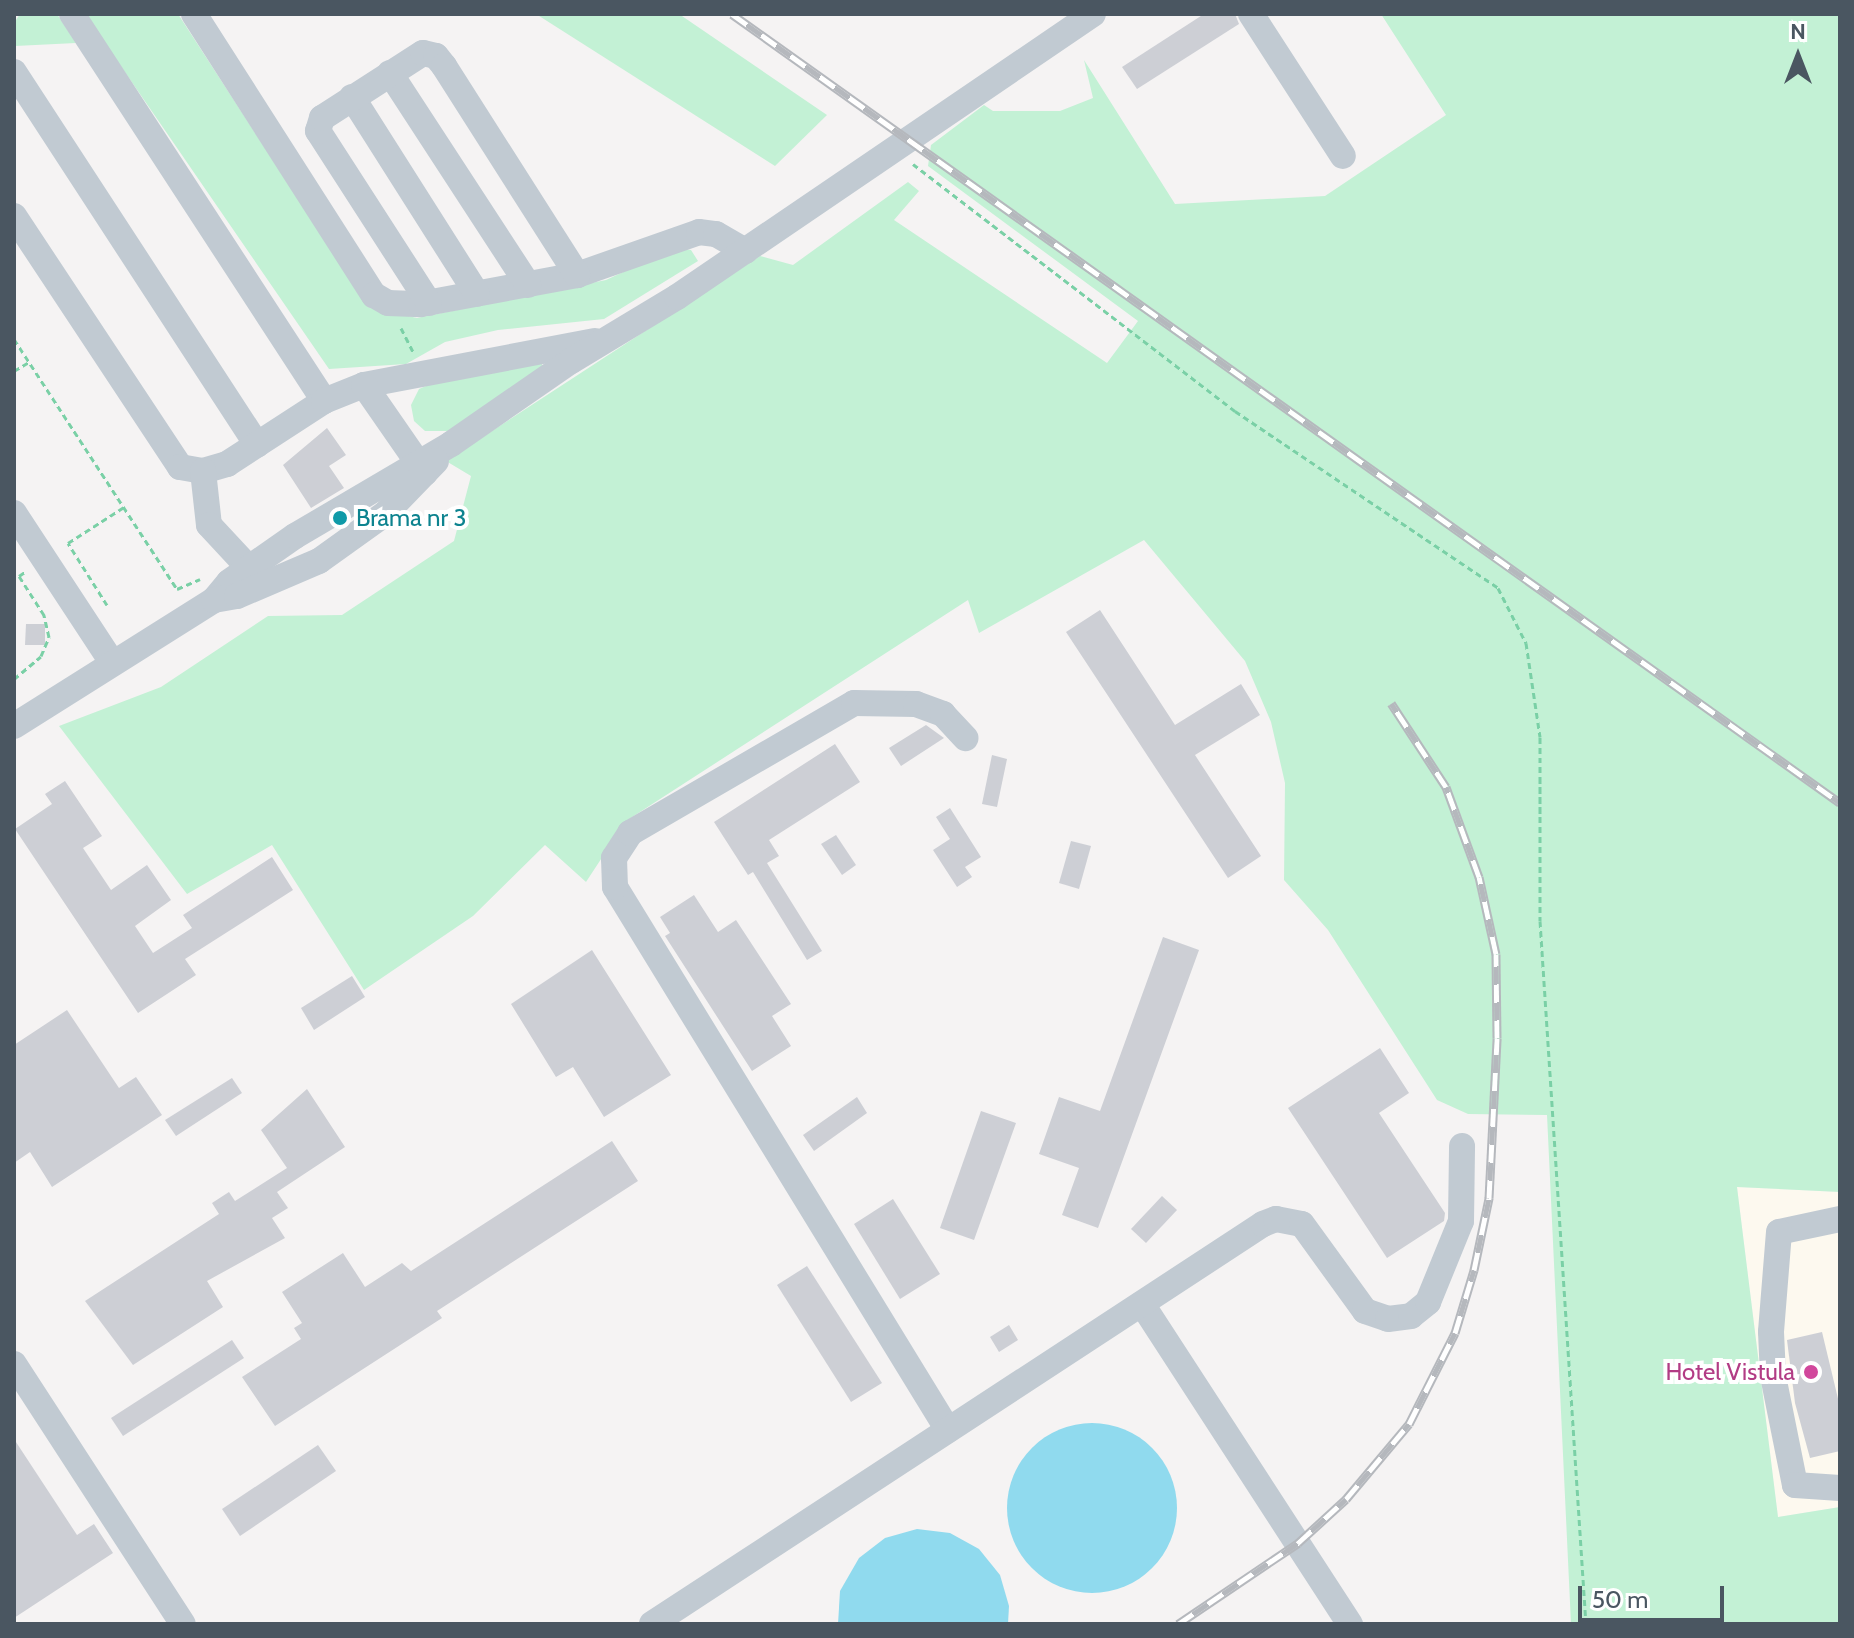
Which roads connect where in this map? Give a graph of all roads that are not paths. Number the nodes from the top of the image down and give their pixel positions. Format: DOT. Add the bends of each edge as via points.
graph roads {
  1 [pos="72,14"];
  2 [pos="194,14"];
  3 [pos="1093,14"];
  4 [pos="1251,14"];
  5 [pos="14,72"];
  6 [pos="390,73"];
  7 [pos="352,97"];
  8 [pos="1343,156"];
  9 [pos="14,216"];
  10 [pos="684,235"];
  11 [pos="746,251"];
  12 [pos="721,268"];
  13 [pos="577,275"];
  14 [pos="528,285"];
  15 [pos="477,294"];
  16 [pos="429,303"];
  17 [pos="607,340"];
  18 [pos="364,385"];
  19 [pos="324,401"];
  20 [pos="257,445"];
  21 [pos="421,468"];
  22 [pos="203,471"];
  23 [pos="14,513"];
  24 [pos="249,568"];
  25 [pos="209,588"];
  26 [pos="112,662"];
  27 [pos="14,726"];
  28 [pos="965,738"];
  29 [pos="1462,1146"];
  30 [pos="1840,1219"];
  31 [pos="1142,1304"];
  32 [pos="14,1364"];
  33 [pos="948,1430"];
  34 [pos="1840,1488"];
  35 [pos="183,1624"];
  36 [pos="652,1624"];
  37 [pos="1350,1624"];
  1 -- 19 [label="street"];
  2 -- 16 [label="street" via="374,295 400,306"];
  3 -- 11 [label="street"];
  4 -- 8 [label="street"];
  5 -- 20 [label="street"];
  6 -- 7 [label="street"];
  6 -- 13 [label="street" via="423,53 436,56"];
  6 -- 14 [label="street"];
  7 -- 15 [label="street"];
  7 -- 16 [label="street" via="322,118 318,131"];
  9 -- 22 [label="street" via="166,453 180,467"];
  10 -- 11 [label="street" via="716,234"];
  10 -- 12 [label="street"];
  10 -- 13 [label="street"];
  11 -- 12 [label="street"];
  12 -- 17 [label="street"];
  13 -- 14 [label="street"];
  14 -- 15 [label="street"];
  15 -- 16 [label="street"];
  17 -- 18 [label="street"];
  17 -- 21 [label="street"];
  18 -- 19 [label="street"];
  18 -- 21 [label="street"];
  19 -- 20 [label="street"];
  20 -- 22 [label="street" via="227,464"];
  21 -- 24 [label="street"];
  21 -- 25 [label="street" via="368,529 319,561 237,596"];
  22 -- 24 [label="street" via="209,525"];
  23 -- 26 [label="street"];
  24 -- 25 [label="street"];
  25 -- 26 [label="street"];
  26 -- 27 [label="street"];
  28 -- 33 [label="street" via="943,714 916,704 854,703 630,833 614,858 615,887"];
  29 -- 31 [label="street" via="1461,1221 1428,1302 1411,1316 1388,1319 1365,1311 1312,1232 1302,1224 1276,1219"];
  30 -- 34 [label="street" via="1779,1232 1771,1332 1773,1376 1795,1485"];
  31 -- 33 [label="street"];
  31 -- 37 [label="street"];
  32 -- 35 [label="street"];
  33 -- 36 [label="street"];
}
